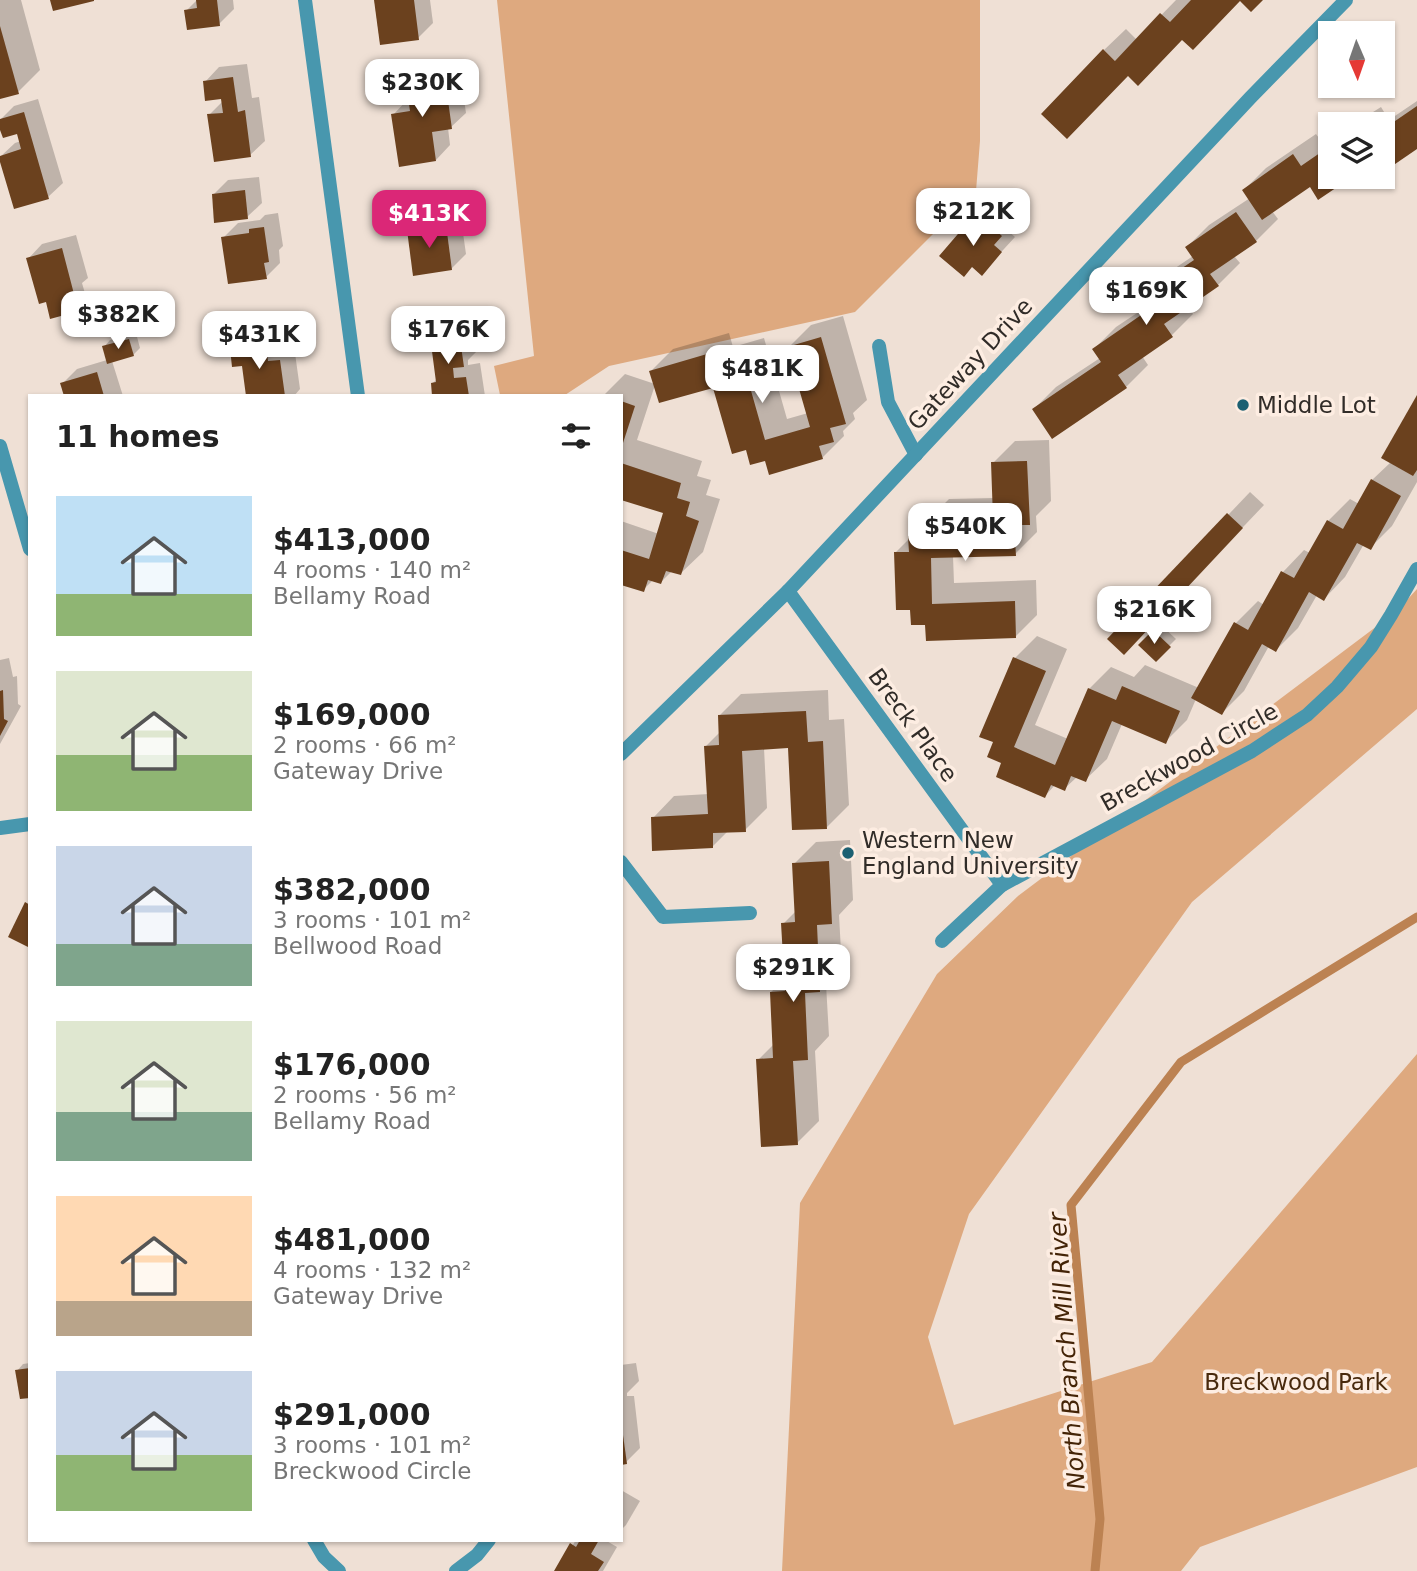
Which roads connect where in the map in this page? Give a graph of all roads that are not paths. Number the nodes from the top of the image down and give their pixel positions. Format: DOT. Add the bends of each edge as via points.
graph roads {
  1 [pos="305,0"];
  2 [pos="1346,0"];
  3 [pos="879,346"];
  4 [pos="358,394"];
  5 [pos="0,446"];
  6 [pos="916,455"];
  7 [pos="28,542"];
  8 [pos="1417,569"];
  9 [pos="788,591"];
  10 [pos="623,752"];
  11 [pos="28,824"];
  12 [pos="0,828"];
  13 [pos="623,865"];
  14 [pos="1002,885"];
  15 [pos="750,913"];
  16 [pos="942,942"];
  17 [pos="315,1542"];
  18 [pos="487,1542"];
  19 [pos="339,1571"];
  20 [pos="456,1571"];
  1 -- 4 [label="street"];
  2 -- 6 [label="street, Gateway Drive"];
  3 -- 6 [label="street" via="888,402"];
  5 -- 7 [label="street"];
  6 -- 9 [label="street, Gateway Drive"];
  8 -- 14 [label="street, Breckwood Circle" via="1366,653 1307,715 1252,751"];
  9 -- 10 [label="street, Gateway Drive"];
  9 -- 14 [label="street, Breck Place"];
  11 -- 12 [label="street"];
  13 -- 15 [label="street" via="663,917"];
  14 -- 16 [label="street, Breckwood Circle"];
  17 -- 19 [label="street"];
  18 -- 20 [label="street"];
}
